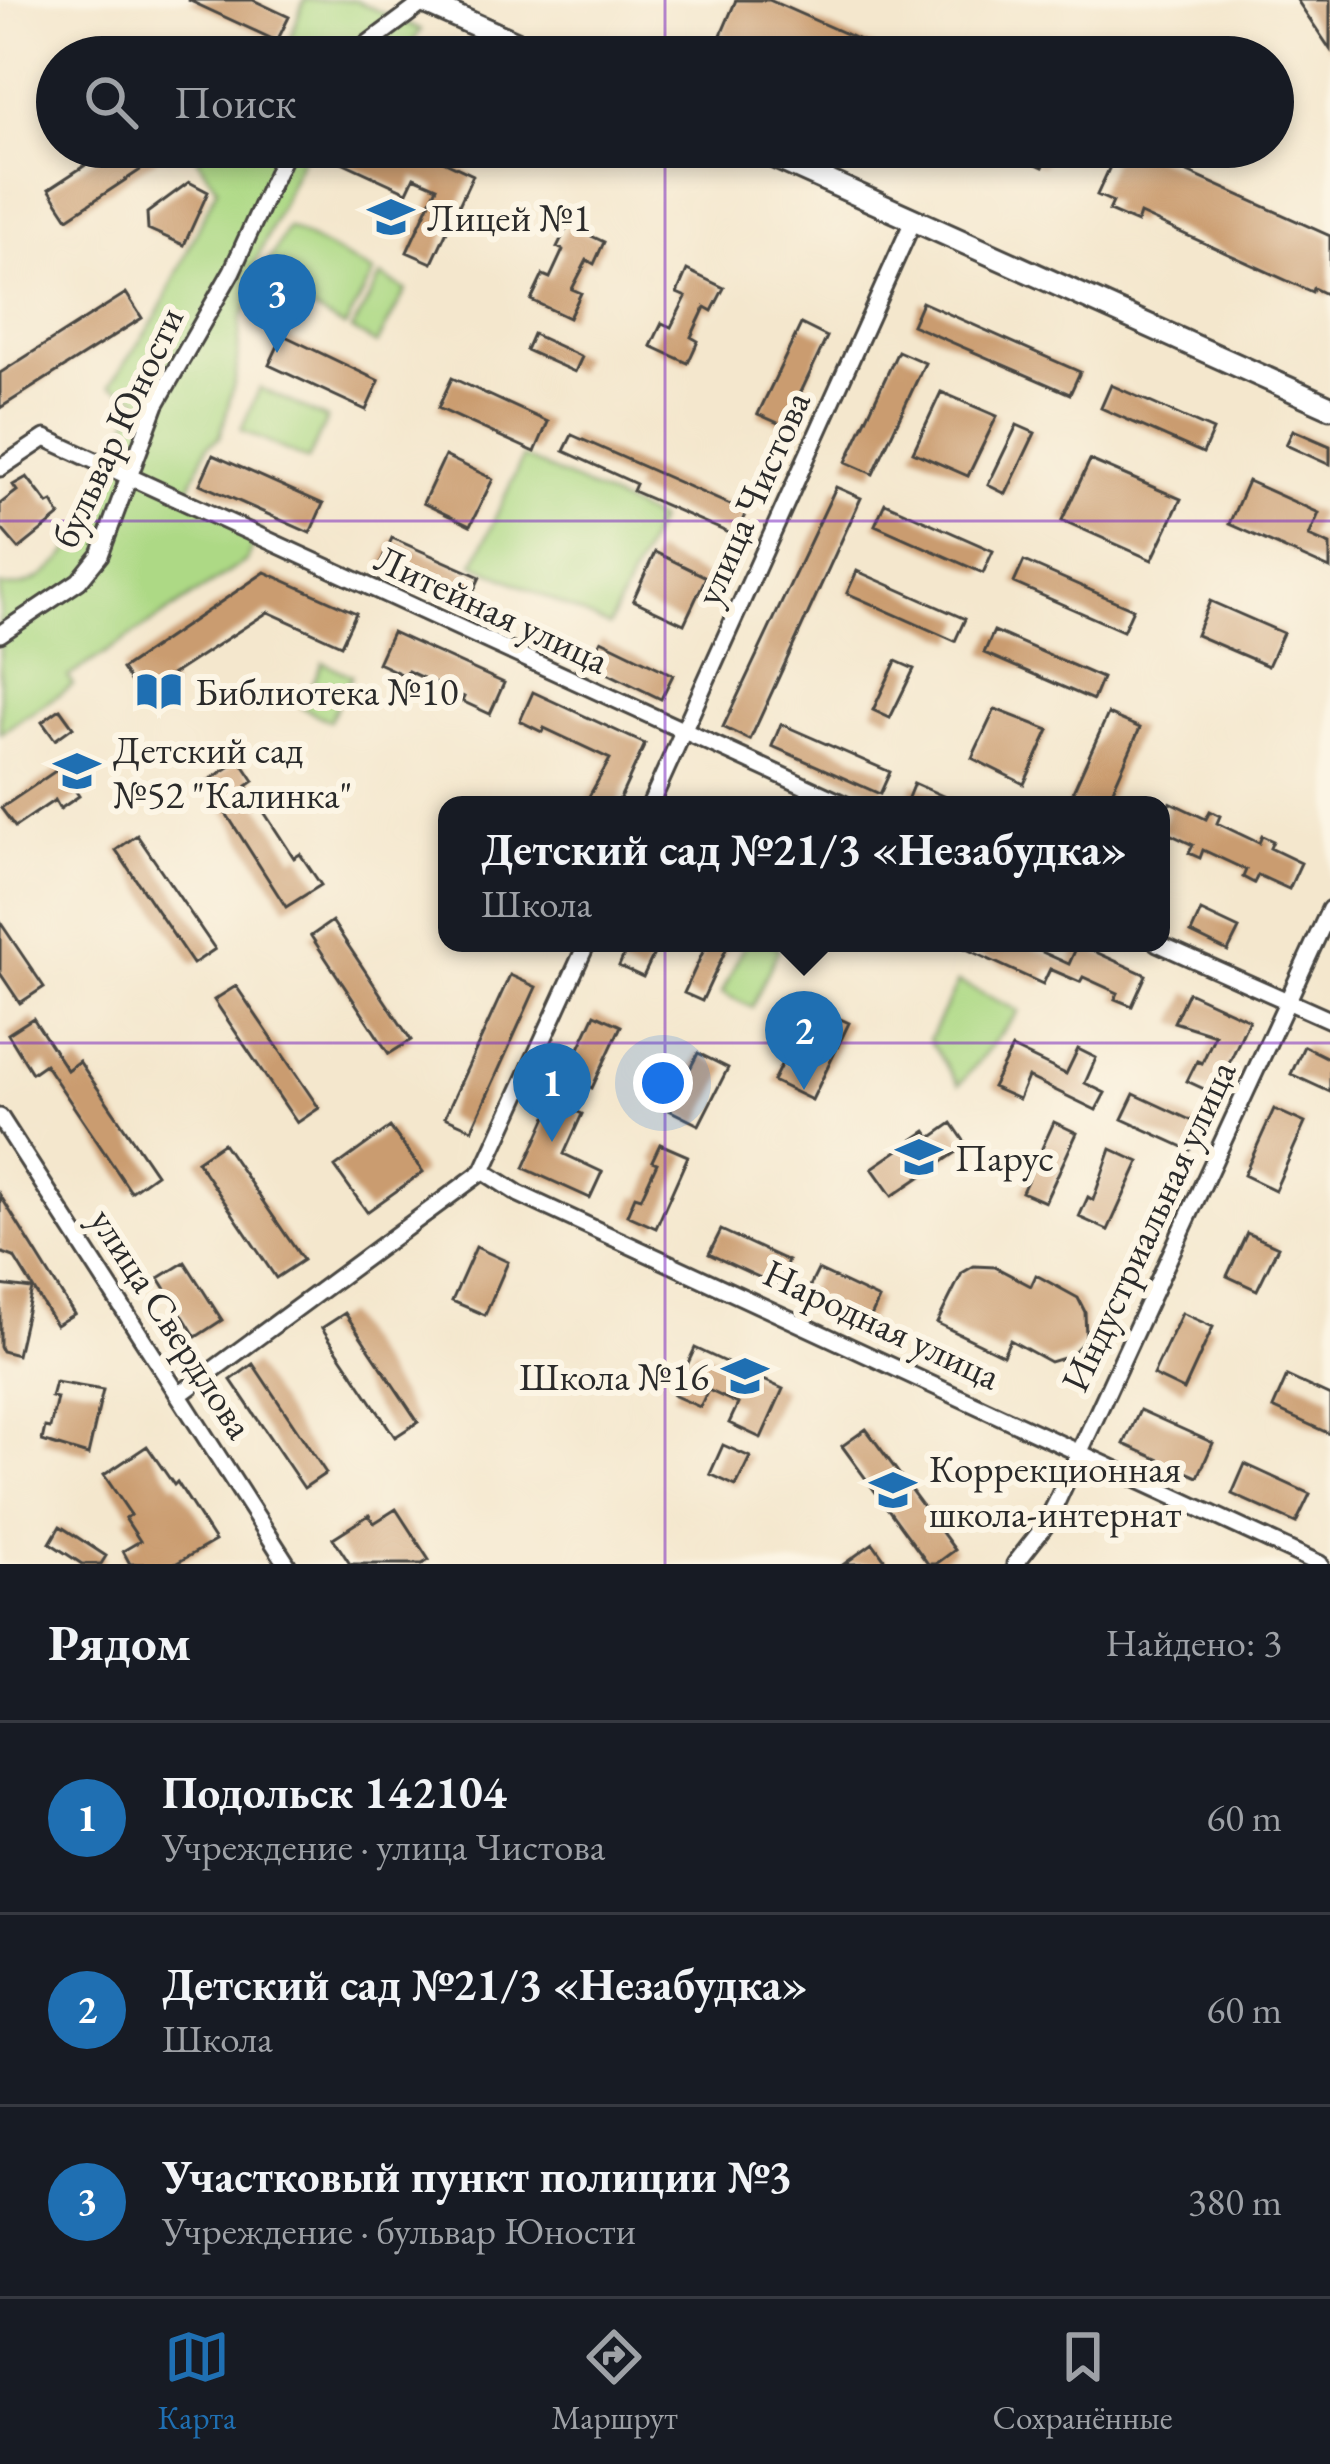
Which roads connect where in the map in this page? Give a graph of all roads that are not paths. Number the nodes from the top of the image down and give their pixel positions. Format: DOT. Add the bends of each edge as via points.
graph roads {
  1 [pos="422,1"];
  2 [pos="377,36"];
  3 [pos="501,36"];
  4 [pos="278,168"];
  5 [pos="799,168"];
  6 [pos="914,219"];
  7 [pos="1330,407"];
  8 [pos="0,468"];
  9 [pos="130,478"];
  10 [pos="0,634"];
  11 [pos="683,732"];
  12 [pos="654,796"];
  13 [pos="826,796"];
  14 [pos="1330,909"];
  15 [pos="1170,949"];
  16 [pos="583,952"];
  17 [pos="1287,1001"];
  18 [pos="1330,1020"];
  19 [pos="0,1118"];
  20 [pos="483,1172"];
  21 [pos="178,1395"];
  22 [pos="1081,1452"];
  23 [pos="287,1564"];
  24 [pos="1015,1564"];
  25 [pos="1320,1564"];
  1 -- 2 [label="street"];
  1 -- 3 [label="main road"];
  4 -- 9 [label="street, бульвар Юности" via="156,404"];
  5 -- 6 [label="main road"];
  6 -- 7 [label="main road"];
  6 -- 11 [label="street, улица Чистова"];
  8 -- 9 [label="street, Литейная улица" via="45,438"];
  9 -- 10 [label="street, бульвар Юности" via="100,555 79,581"];
  9 -- 11 [label="street, Литейная улица"];
  11 -- 12 [label="street, улица Чистова"];
  11 -- 13 [label="street, Литейная улица"];
  14 -- 17 [label="street, Индустриальная улица"];
  15 -- 17 [label="street"];
  16 -- 20 [label="street"];
  17 -- 18 [label="street"];
  17 -- 22 [label="street, Индустриальная улица"];
  19 -- 21 [label="street, улица Свердлова"];
  20 -- 21 [label="street"];
  20 -- 22 [label="street, Народная улица"];
  21 -- 23 [label="street, улица Свердлова"];
  22 -- 24 [label="street, Индустриальная улица" via="1044,1527"];
  22 -- 25 [label="street, Народная улица"];
}
